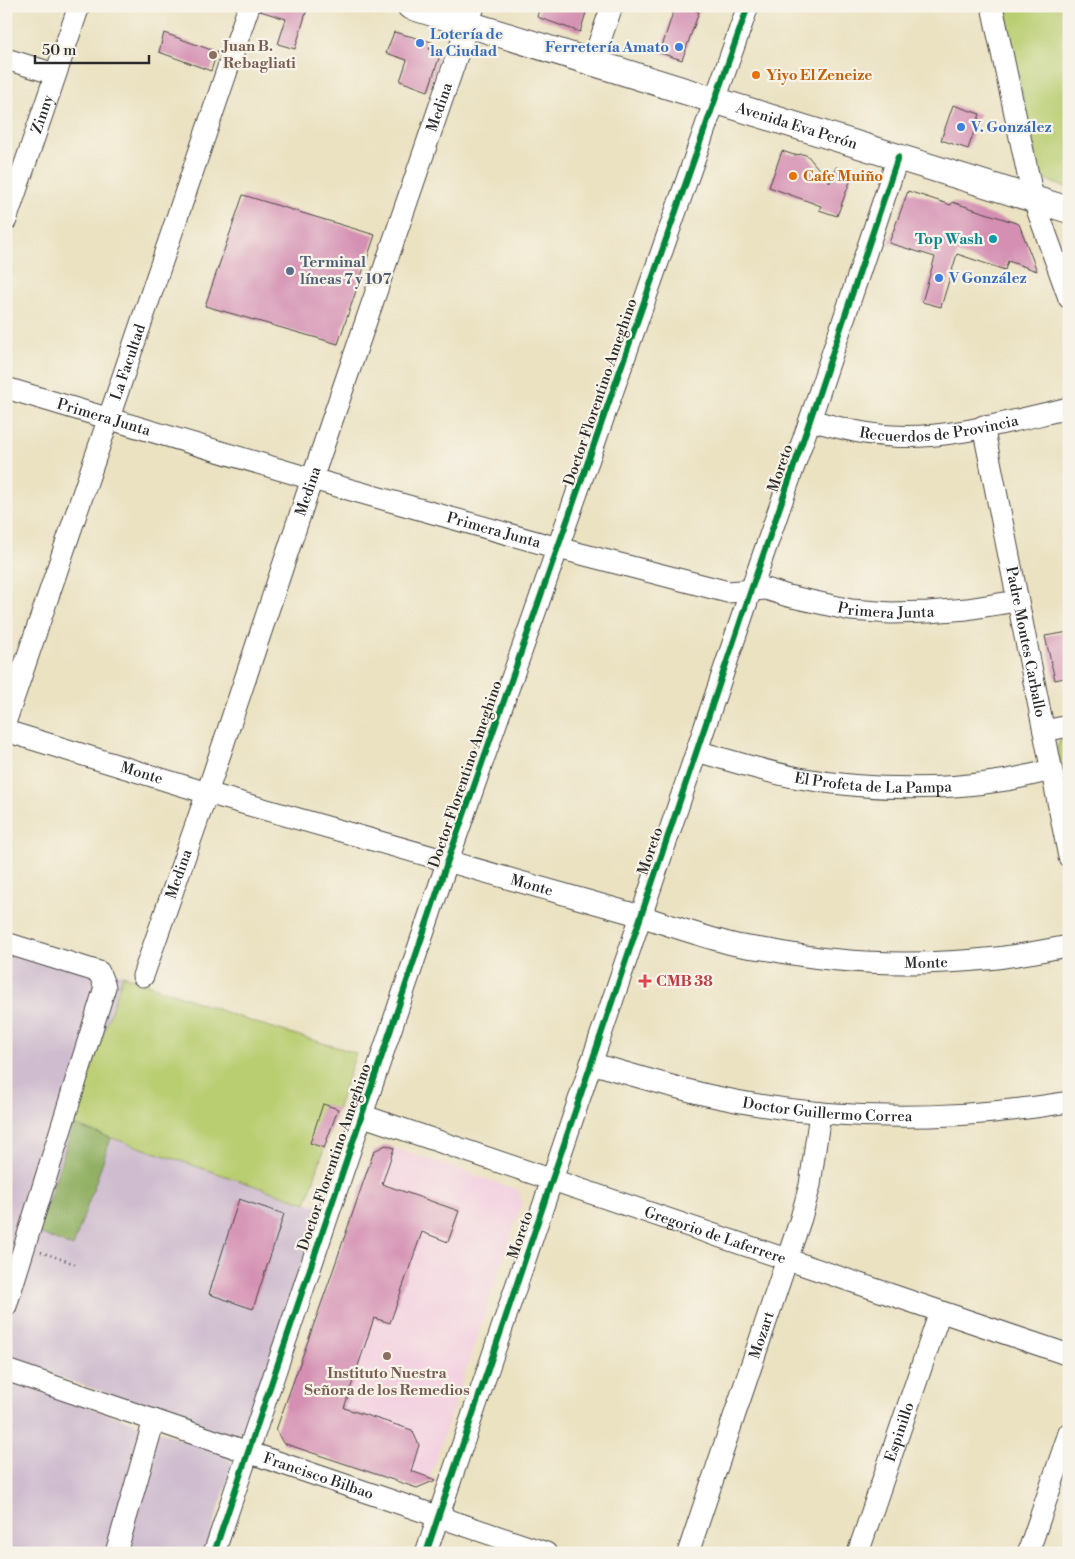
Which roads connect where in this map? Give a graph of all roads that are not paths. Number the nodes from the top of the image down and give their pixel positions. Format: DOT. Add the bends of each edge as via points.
graph roads {
  1 [pos="78,6"];
  2 [pos="249,6"];
  3 [pos="410,6"];
  4 [pos="612,6"];
  5 [pos="748,6"];
  6 [pos="992,6"];
  7 [pos="471,15"];
  8 [pos="6,59"];
  9 [pos="592,63"];
  10 [pos="55,74"];
  11 [pos="715,100"];
  12 [pos="898,157"];
  13 [pos="1033,198"];
  14 [pos="1069,210"];
  15 [pos="6,220"];
  16 [pos="1069,298"];
  17 [pos="6,388"];
  18 [pos="1069,408"];
  19 [pos="109,418"];
  20 [pos="810,420"];
  21 [pos="983,426"];
  22 [pos="312,479"];
  23 [pos="558,548"];
  24 [pos="750,590"];
  25 [pos="1017,601"];
  26 [pos="6,720"];
  27 [pos="1069,726"];
  28 [pos="6,731"];
  29 [pos="1044,731"];
  30 [pos="697,751"];
  31 [pos="1052,770"];
  32 [pos="207,793"];
  33 [pos="1064,809"];
  34 [pos="1069,858"];
  35 [pos="448,860"];
  36 [pos="641,916"];
  37 [pos="6,943"];
  38 [pos="1069,946"];
  39 [pos="143,976"];
  40 [pos="590,1062"];
  41 [pos="1069,1102"];
  42 [pos="820,1113"];
  43 [pos="361,1115"];
  44 [pos="551,1180"];
  45 [pos="787,1260"];
  46 [pos="6,1306"];
  47 [pos="940,1312"];
  48 [pos="1069,1356"];
  49 [pos="6,1370"];
  50 [pos="154,1420"];
  51 [pos="1069,1433"];
  52 [pos="248,1453"];
  53 [pos="438,1516"];
  54 [pos="116,1553"];
  55 [pos="214,1553"];
  56 [pos="426,1553"];
  57 [pos="546,1553"];
  58 [pos="688,1553"];
  59 [pos="858,1553"];
  60 [pos="1028,1553"];
  1 -- 10 [label="street, Zinny"];
  2 -- 19 [label="street, La Facultad"];
  3 -- 7 [label="main road, Avenida Eva Perón"];
  4 -- 9 [label="street"];
  5 -- 11 [label="street, Doctor Florentino Ameghino"];
  6 -- 13 [label="street"];
  7 -- 9 [label="main road, Avenida Eva Perón"];
  7 -- 22 [label="street, Medina" via="375,275"];
  8 -- 10 [label="street"];
  9 -- 11 [label="main road, Avenida Eva Perón"];
  10 -- 15 [label="street, Zinny"];
  11 -- 12 [label="main road, Avenida Eva Perón"];
  11 -- 23 [label="street, Doctor Florentino Ameghino"];
  12 -- 13 [label="main road, Avenida Eva Perón"];
  12 -- 20 [label="street, Moreto"];
  13 -- 14 [label="main road, Avenida Eva Perón"];
  13 -- 16 [label="street"];
  17 -- 19 [label="street, Primera Junta"];
  18 -- 21 [label="street, Recuerdos de Provincia"];
  19 -- 22 [label="street, Primera Junta"];
  19 -- 26 [label="street, La Facultad"];
  20 -- 21 [label="street, Recuerdos de Provincia" via="845,429 910,437"];
  20 -- 24 [label="street, Moreto"];
  21 -- 25 [label="street, Padre Montes Carballo"];
  22 -- 23 [label="street, Primera Junta"];
  22 -- 32 [label="street, Medina"];
  23 -- 24 [label="street, Primera Junta" via="728,592"];
  23 -- 35 [label="street, Doctor Florentino Ameghino"];
  24 -- 25 [label="street, Primera Junta" via="766,589 851,610 891,613 967,609"];
  24 -- 30 [label="street, Moreto"];
  25 -- 29 [label="street, Padre Montes Carballo"];
  27 -- 29 [label="street"];
  28 -- 32 [label="street, Monte"];
  29 -- 31 [label="street, Padre Montes Carballo"];
  30 -- 31 [label="street, El Profeta de La Pampa" via="774,773 879,787 951,786 1006,780"];
  30 -- 36 [label="street, Moreto"];
  31 -- 33 [label="street, Padre Montes Carballo"];
  32 -- 35 [label="street, Monte"];
  32 -- 39 [label="street, Medina"];
  33 -- 34 [label="street, Padre Montes Carballo"];
  35 -- 36 [label="street, Monte"];
  35 -- 43 [label="street, Doctor Florentino Ameghino"];
  36 -- 38 [label="street, Monte" via="734,944 842,960 902,963 972,960"];
  36 -- 40 [label="street, Moreto"];
  37 -- 46 [label="street" via="99,972 105,987"];
  40 -- 42 [label="street, Doctor Guillermo Correa" via="707,1095"];
  40 -- 44 [label="street, Moreto"];
  41 -- 42 [label="street, Doctor Guillermo Correa" via="954,1115 890,1117"];
  42 -- 45 [label="street, Mozart" via="810,1185"];
  43 -- 44 [label="street, Gregorio de Laferrere"];
  43 -- 52 [label="street, Doctor Florentino Ameghino"];
  44 -- 45 [label="street, Gregorio de Laferrere"];
  44 -- 53 [label="street, Moreto"];
  45 -- 47 [label="street, Gregorio de Laferrere"];
  45 -- 58 [label="street, Mozart"];
  47 -- 48 [label="street, Gregorio de Laferrere"];
  47 -- 59 [label="street, Espinillo"];
  49 -- 50 [label="street, Francisco Bilbao"];
  50 -- 52 [label="street, Francisco Bilbao"];
  50 -- 54 [label="street"];
  51 -- 60 [label="street"];
  52 -- 53 [label="street, Francisco Bilbao"];
  52 -- 55 [label="street, Doctor Florentino Ameghino"];
  53 -- 56 [label="street, Moreto"];
  53 -- 57 [label="street, Francisco Bilbao"];
}
